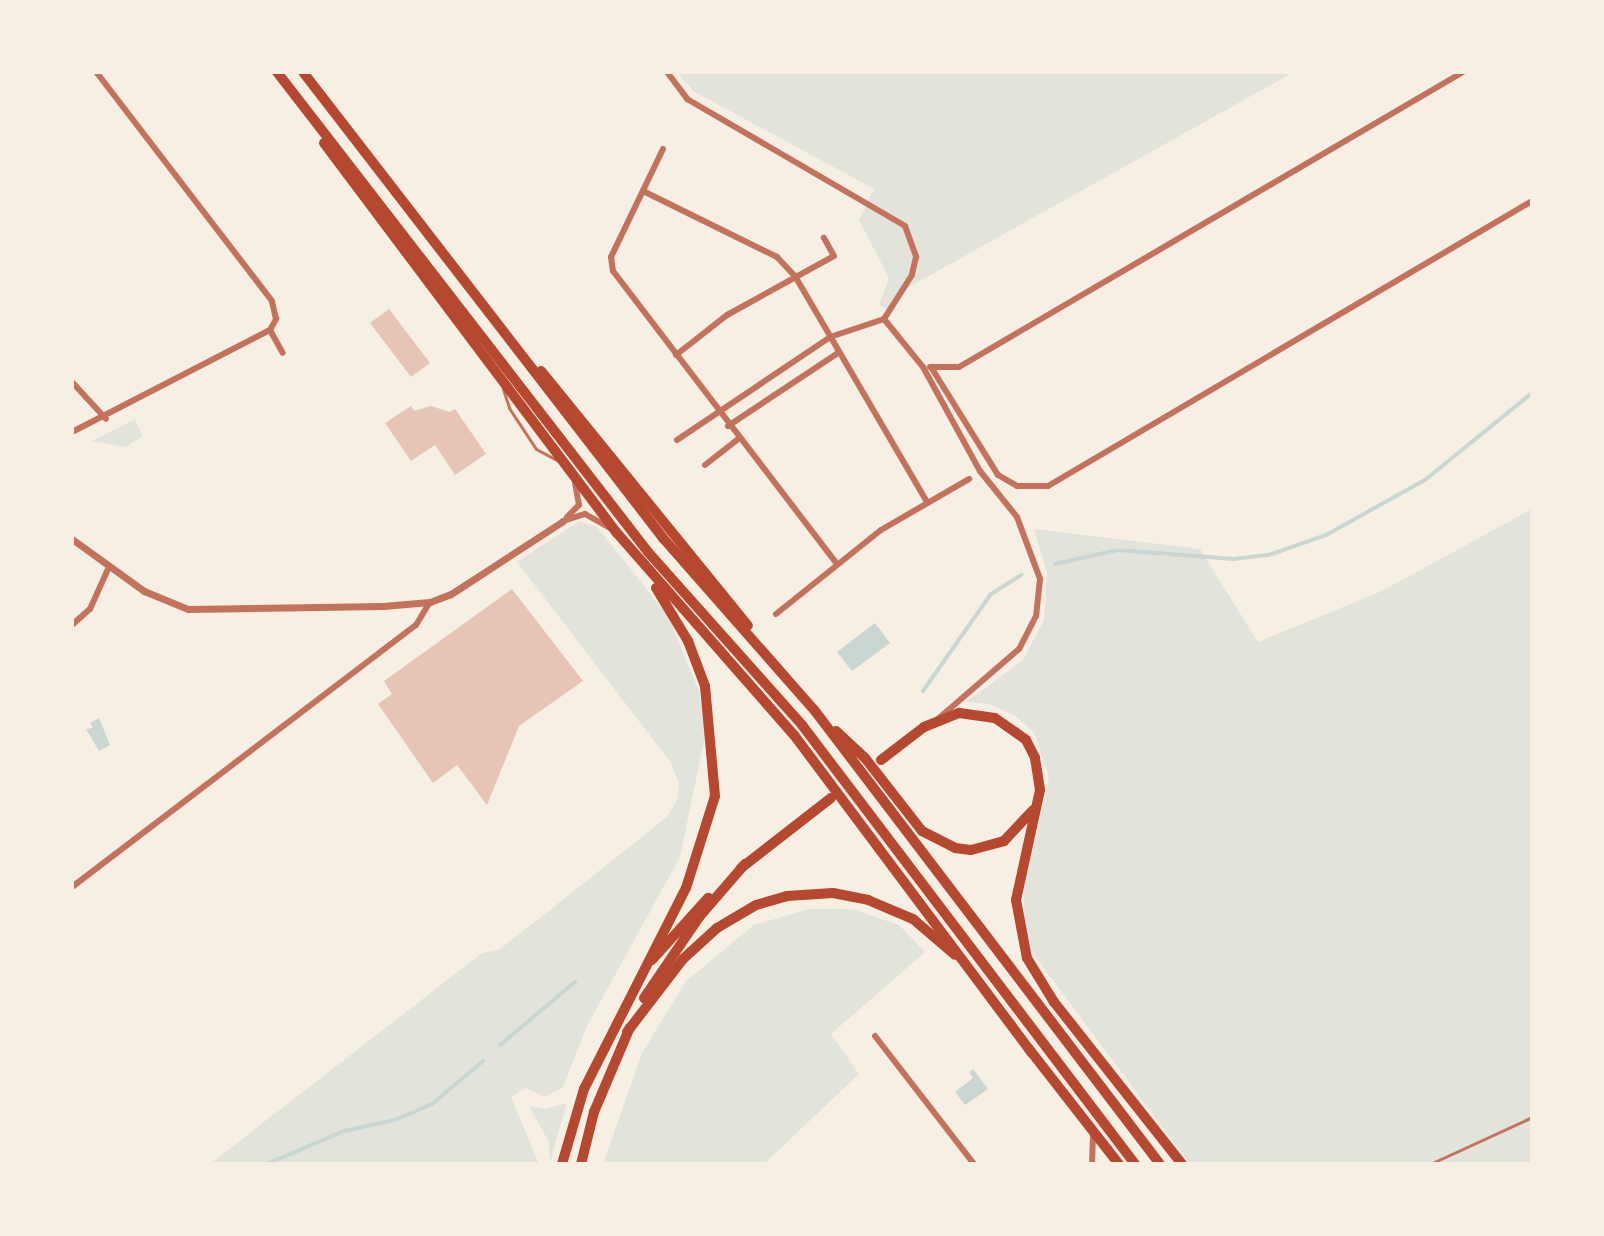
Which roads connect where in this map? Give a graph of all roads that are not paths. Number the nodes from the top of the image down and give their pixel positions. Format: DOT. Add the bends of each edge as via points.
graph roads {
  1 [pos="96,72"];
  2 [pos="277,72"];
  3 [pos="303,72"];
  4 [pos="667,72"];
  5 [pos="1463,72"];
  6 [pos="300,102"];
  7 [pos="663,149"];
  8 [pos="643,191"];
  9 [pos="1532,201"];
  10 [pos="824,238"];
  11 [pos="795,276"];
  12 [pos="884,319"];
  13 [pos="270,330"];
  14 [pos="830,337"];
  15 [pos="283,353"];
  16 [pos="838,353"];
  17 [pos="676,355"];
  18 [pos="927,367"];
  19 [pos="72,382"];
  20 [pos="717,411"];
  21 [pos="106,419"];
  22 [pos="728,426"];
  23 [pos="72,432"];
  24 [pos="738,439"];
  25 [pos="677,440"];
  26 [pos="705,465"];
  27 [pos="574,478"];
  28 [pos="969,479"];
  29 [pos="927,502"];
  30 [pos="563,521"];
  31 [pos="617,533"];
  32 [pos="72,539"];
  33 [pos="837,564"];
  34 [pos="642,565"];
  35 [pos="109,567"];
  36 [pos="430,602"];
  37 [pos="776,614"];
  38 [pos="72,625"];
  39 [pos="815,711"];
  40 [pos="937,720"];
  41 [pos="881,760"];
  42 [pos="1039,797"];
  43 [pos="831,798"];
  44 [pos="745,864"];
  45 [pos="72,888"];
  46 [pos="616,1016"];
  47 [pos="627,1032"];
  48 [pos="875,1036"];
  49 [pos="1032,1053"];
  50 [pos="1532,1117"];
  51 [pos="1092,1127"];
  52 [pos="562,1164"];
  53 [pos="581,1164"];
  54 [pos="974,1164"];
  55 [pos="1092,1164"];
  56 [pos="1119,1164"];
  57 [pos="1135,1164"];
  58 [pos="1160,1164"];
  59 [pos="1182,1164"];
  60 [pos="1430,1164"];
  1 -- 13 [label="street" via="272,301 276,319"];
  2 -- 6 [label="highway"];
  3 -- 39 [label="highway" via="473,294 724,592"];
  4 -- 12 [label="street" via="687,99 905,226 916,257 912,275"];
  5 -- 18 [label="street" via="959,367"];
  6 -- 27 [label="highway" via="339,168"];
  6 -- 57 [label="highway" via="648,552 802,725"];
  7 -- 8 [label="street"];
  8 -- 11 [label="street" via="777,257"];
  8 -- 17 [label="street" via="611,257 613,271"];
  9 -- 18 [label="street" via="1048,486 1017,486 998,475"];
  10 -- 11 [label="street" via="834,256"];
  11 -- 14 [label="street"];
  11 -- 17 [label="street" via="727,315"];
  12 -- 14 [label="street"];
  12 -- 18 [label="street"];
  13 -- 15 [label="street"];
  13 -- 21 [label="street"];
  14 -- 16 [label="street"];
  14 -- 20 [label="street"];
  16 -- 22 [label="street"];
  16 -- 29 [label="street"];
  17 -- 20 [label="street"];
  18 -- 40 [label="street" via="980,471 1017,517 1040,579 1036,616 1019,649"];
  19 -- 21 [label="street"];
  20 -- 22 [label="street"];
  20 -- 25 [label="street"];
  21 -- 23 [label="street"];
  22 -- 24 [label="street"];
  24 -- 26 [label="street"];
  24 -- 33 [label="street"];
  27 -- 30 [label="street" via="579,505"];
  27 -- 31 [label="highway"];
  28 -- 29 [label="street"];
  29 -- 33 [label="street"];
  30 -- 31 [label="street" via="585,514"];
  30 -- 36 [label="street"];
  31 -- 34 [label="highway"];
  32 -- 35 [label="street"];
  33 -- 37 [label="street"];
  34 -- 46 [label="highway" via="688,641 705,686 715,796 686,888"];
  34 -- 49 [label="highway" via="794,735"];
  35 -- 36 [label="street" via="157,598 188,609"];
  35 -- 38 [label="street" via="90,609"];
  36 -- 45 [label="street" via="416,625"];
  39 -- 42 [label="highway" via="865,758 922,831 955,848 971,850 1004,841 1025,824"];
  39 -- 58 [label="highway"];
  40 -- 41 [label="highway"];
  40 -- 42 [label="highway" via="971,712 1007,723 1032,749"];
  42 -- 59 [label="highway" via="1016,900 1027,958 1054,1002"];
  43 -- 44 [label="highway"];
  44 -- 46 [label="highway" via="659,951"];
  44 -- 47 [label="highway" via="668,960"];
  46 -- 52 [label="highway" via="584,1089"];
  47 -- 49 [label="highway" via="683,959 717,928 756,905 787,896 833,893 896,910 932,933"];
  47 -- 53 [label="highway" via="594,1112"];
  48 -- 54 [label="street"];
  49 -- 51 [label="highway"];
  50 -- 60 [label="lane"];
  51 -- 55 [label="street"];
  51 -- 56 [label="highway"];
}
